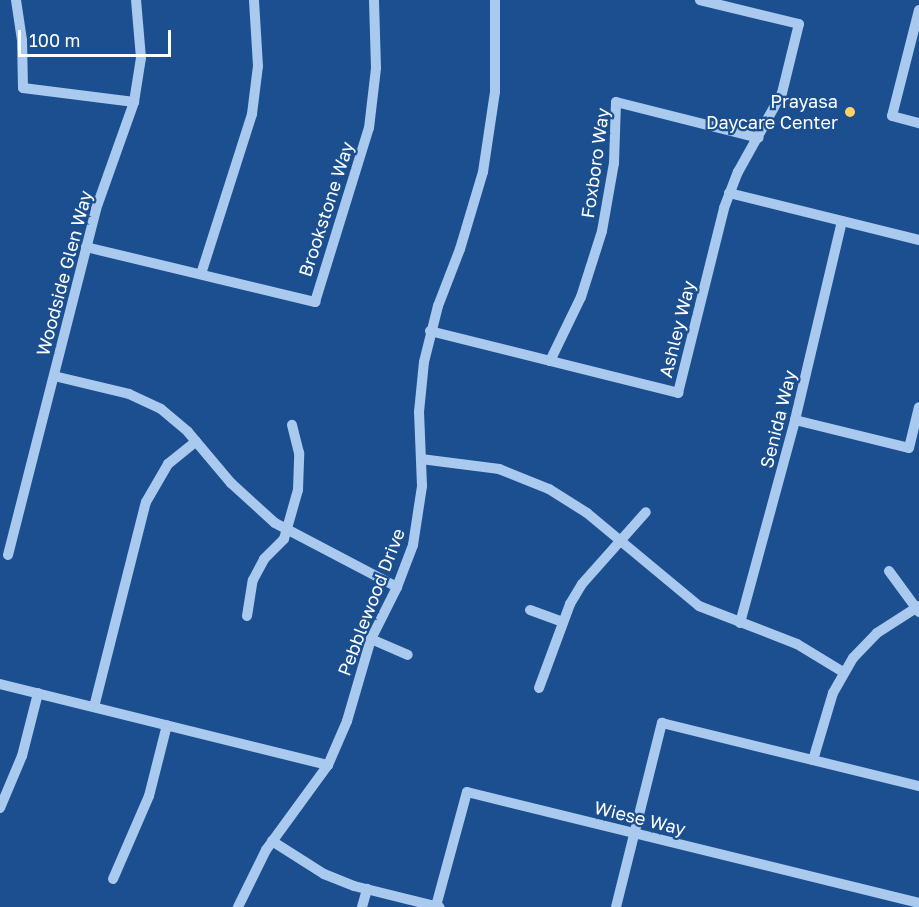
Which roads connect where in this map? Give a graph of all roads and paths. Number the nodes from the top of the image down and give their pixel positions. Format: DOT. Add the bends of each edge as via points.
graph roads {
  1 [pos="16,0"];
  2 [pos="136,0"];
  3 [pos="254,0"];
  4 [pos="374,0"];
  5 [pos="495,0"];
  6 [pos="700,0"];
  7 [pos="919,10"];
  8 [pos="134,102"];
  9 [pos="919,123"];
  10 [pos="759,138"];
  11 [pos="729,193"];
  12 [pos="842,221"];
  13 [pos="919,240"];
  14 [pos="86,247"];
  15 [pos="201,274"];
  16 [pos="430,331"];
  17 [pos="550,361"];
  18 [pos="54,376"];
  19 [pos="919,407"];
  20 [pos="795,420"];
  21 [pos="292,425"];
  22 [pos="196,441"];
  23 [pos="421,459"];
  24 [pos="646,512"];
  25 [pos="287,531"];
  26 [pos="620,541"];
  27 [pos="8,555"];
  28 [pos="889,571"];
  29 [pos="397,587"];
  30 [pos="918,609"];
  31 [pos="530,610"];
  32 [pos="247,616"];
  33 [pos="563,622"];
  34 [pos="740,623"];
  35 [pos="371,639"];
  36 [pos="408,654"];
  37 [pos="843,672"];
  38 [pos="0,684"];
  39 [pos="539,688"];
  40 [pos="38,693"];
  41 [pos="94,707"];
  42 [pos="167,725"];
  43 [pos="813,760"];
  44 [pos="328,765"];
  45 [pos="919,786"];
  46 [pos="0,808"];
  47 [pos="634,833"];
  48 [pos="272,841"];
  49 [pos="113,879"];
  50 [pos="367,889"];
  51 [pos="919,903"];
  52 [pos="238,907"];
  53 [pos="362,907"];
  54 [pos="438,907"];
  55 [pos="616,907"];
  1 -- 8 [label="street" via="23,87"];
  2 -- 8 [label="street, Woodside Glen Way" via="141,58"];
  3 -- 15 [label="street" via="258,66 252,114"];
  4 -- 15 [label="street, Brookstone Way" via="376,68 369,128 315,302"];
  5 -- 16 [label="street, Pebblewood Drive" via="495,92 483,172"];
  6 -- 10 [label="street, Ashley Way" via="799,24 782,93"];
  7 -- 9 [label="street" via="892,116"];
  8 -- 14 [label="street, Woodside Glen Way"];
  10 -- 11 [label="street, Ashley Way"];
  10 -- 17 [label="street, Foxboro Way" via="616,102 614,163 602,231 581,297"];
  11 -- 12 [label="street"];
  11 -- 17 [label="street, Ashley Way" via="678,393"];
  12 -- 13 [label="street"];
  12 -- 20 [label="street, Senida Way"];
  14 -- 15 [label="street, Brookstone Way"];
  14 -- 18 [label="street, Woodside Glen Way"];
  16 -- 17 [label="street, Ashley Way"];
  16 -- 23 [label="street, Pebblewood Drive" via="420,387"];
  18 -- 22 [label="street" via="149,402 178,422"];
  18 -- 27 [label="street, Woodside Glen Way"];
  19 -- 20 [label="street" via="909,448"];
  20 -- 34 [label="street, Senida Way"];
  21 -- 25 [label="street" via="299,453 299,482"];
  22 -- 25 [label="street" via="252,504"];
  22 -- 41 [label="street" via="168,464 146,502"];
  23 -- 26 [label="street" via="473,463 525,478 565,498"];
  23 -- 29 [label="street, Pebblewood Drive" via="417,528"];
  24 -- 26 [label="street"];
  25 -- 29 [label="street"];
  25 -- 32 [label="street" via="253,580"];
  26 -- 33 [label="street" via="582,584"];
  26 -- 34 [label="street" via="685,597"];
  28 -- 30 [label="street"];
  29 -- 35 [label="street, Pebblewood Drive"];
  30 -- 37 [label="street" via="877,633"];
  31 -- 33 [label="street"];
  33 -- 39 [label="street"];
  34 -- 37 [label="street" via="797,644"];
  35 -- 36 [label="street"];
  35 -- 44 [label="street, Pebblewood Drive" via="347,721"];
  37 -- 43 [label="street" via="826,709"];
  38 -- 40 [label="street"];
  40 -- 41 [label="street"];
  40 -- 46 [label="street" via="22,756"];
  41 -- 42 [label="street"];
  42 -- 44 [label="street"];
  42 -- 49 [label="street" via="143,813"];
  43 -- 45 [label="street"];
  43 -- 47 [label="street" via="662,723"];
  44 -- 48 [label="street, Pebblewood Drive"];
  47 -- 51 [label="street, Wiese Way"];
  47 -- 54 [label="street, Wiese Way" via="467,792"];
  47 -- 55 [label="street"];
  48 -- 50 [label="street" via="324,874"];
  48 -- 52 [label="street, Pebblewood Drive" via="253,871"];
  50 -- 53 [label="street"];
  50 -- 54 [label="street"];
}
